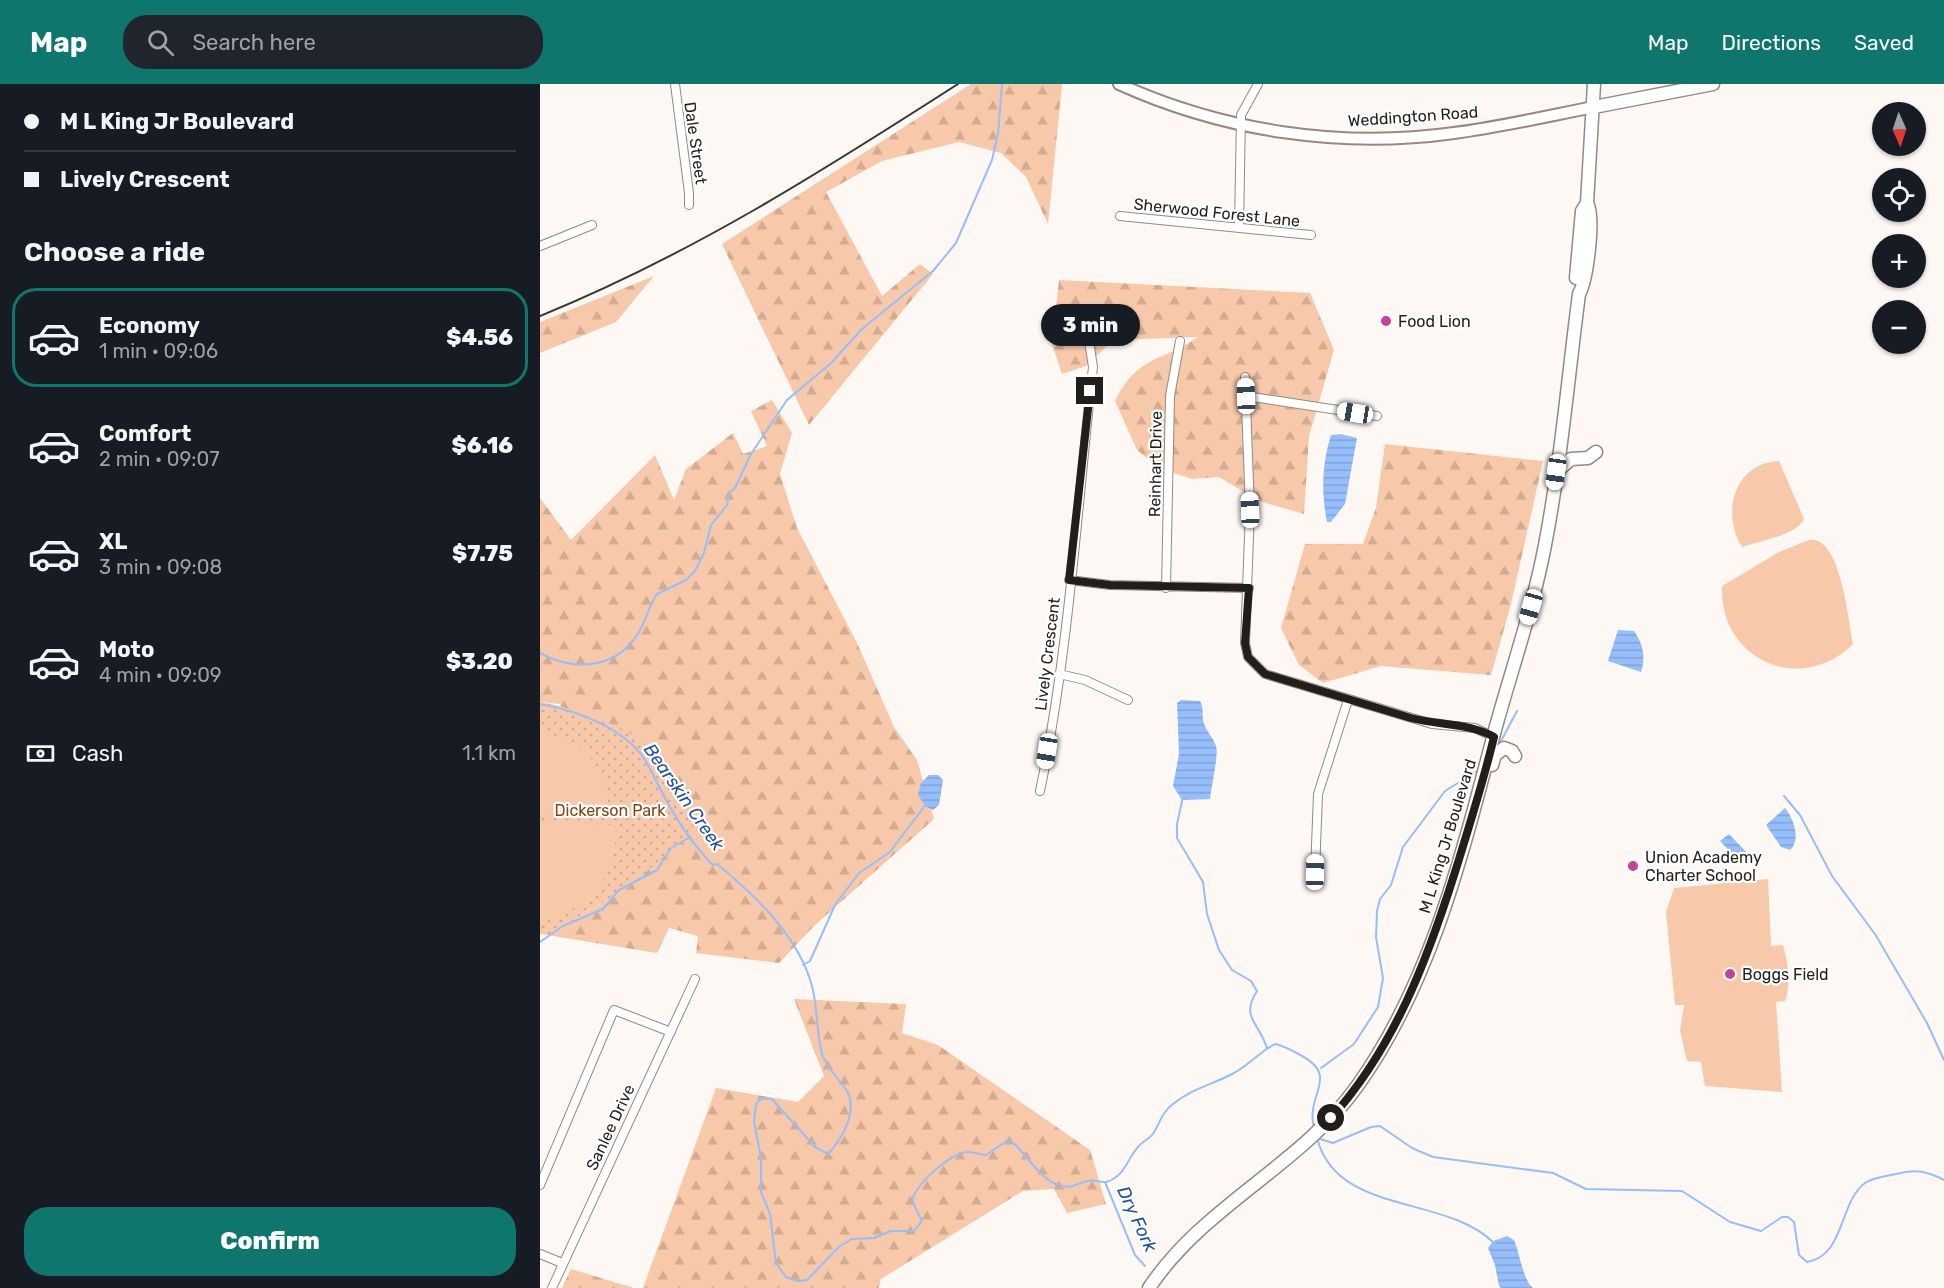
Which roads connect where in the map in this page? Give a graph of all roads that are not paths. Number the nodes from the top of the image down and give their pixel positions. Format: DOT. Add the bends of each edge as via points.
graph roads {
  1 [pos="675,84"];
  2 [pos="1119,84"];
  3 [pos="1258,84"];
  4 [pos="1594,84"];
  5 [pos="1713,84"];
  6 [pos="1594,107"];
  7 [pos="1242,126"];
  8 [pos="689,205"];
  9 [pos="1120,216"];
  10 [pos="592,225"];
  11 [pos="1239,228"];
  12 [pos="1311,235"];
  13 [pos="540,246"];
  14 [pos="1089,341"];
  15 [pos="1180,342"];
  16 [pos="1245,377"];
  17 [pos="1246,396"];
  18 [pos="1377,416"];
  19 [pos="1596,452"];
  20 [pos="1556,472"];
  21 [pos="1069,580"];
  22 [pos="1166,588"];
  23 [pos="1249,588"];
  24 [pos="1059,674"];
  25 [pos="1128,700"];
  26 [pos="1348,700"];
  27 [pos="1494,737"];
  28 [pos="1515,756"];
  29 [pos="1040,791"];
  30 [pos="1315,872"];
  31 [pos="1444,905"];
  32 [pos="695,979"];
  33 [pos="671,1032"];
  34 [pos="540,1185"];
  35 [pos="540,1254"];
  36 [pos="562,1263"];
  37 [pos="552,1288"];
  38 [pos="1149,1288"];
  1 -- 8 [label="street, Dale Street"];
  2 -- 7 [label="main road, Weddington Road"];
  3 -- 7 [label="street" via="1244,106"];
  4 -- 6 [label="main road, M L King Jr Boulevard"];
  5 -- 6 [label="main road, Weddington Road"];
  6 -- 7 [label="main road, Weddington Road" via="1452,134 1328,137"];
  6 -- 20 [label="main road, M L King Jr Boulevard" via="1587,203 1591,210 1590,228"];
  7 -- 11 [label="street"];
  9 -- 11 [label="street, Sherwood Forest Lane"];
  10 -- 13 [label="street"];
  11 -- 12 [label="street, Sherwood Forest Lane"];
  14 -- 21 [label="street, Lively Crescent" via="1093,367"];
  15 -- 22 [label="street, Reinhart Drive" via="1170,396"];
  16 -- 17 [label="street"];
  17 -- 18 [label="street"];
  17 -- 23 [label="street"];
  19 -- 20 [label="main road" via="1588,458 1571,459"];
  20 -- 27 [label="main road, M L King Jr Boulevard" via="1531,607"];
  21 -- 22 [label="street"];
  21 -- 24 [label="street, Lively Crescent"];
  22 -- 23 [label="street"];
  23 -- 26 [label="street" via="1245,643 1248,657 1265,674"];
  24 -- 25 [label="street" via="1085,680"];
  24 -- 29 [label="street, Lively Crescent"];
  26 -- 27 [label="street" via="1432,723 1476,728"];
  26 -- 30 [label="street" via="1318,794"];
  27 -- 31 [label="main road, M L King Jr Boulevard"];
  28 -- 31 [label="main road" via="1504,748 1495,755 1456,880"];
  31 -- 38 [label="main road, M L King Jr Boulevard" via="1407,1001 1366,1074 1343,1105 1301,1147 1190,1237"];
  32 -- 33 [label="street, Sanlee Drive"];
  33 -- 34 [label="street" via="615,1010"];
  33 -- 36 [label="street, Sanlee Drive"];
  35 -- 36 [label="street"];
  36 -- 37 [label="street, Sanlee Drive"];
}
